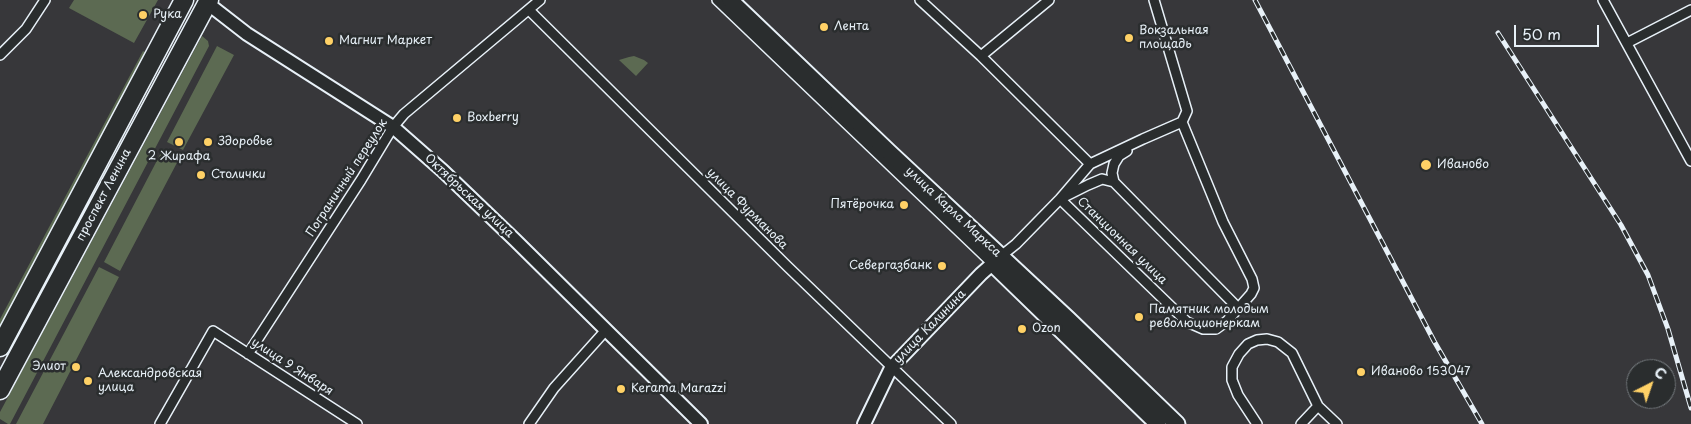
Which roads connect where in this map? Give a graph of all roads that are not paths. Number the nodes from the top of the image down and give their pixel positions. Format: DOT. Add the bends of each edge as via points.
graph roads {
  1 [pos="45,0"];
  2 [pos="184,0"];
  3 [pos="540,0"];
  4 [pos="718,0"];
  5 [pos="730,0"];
  6 [pos="920,0"];
  7 [pos="1050,0"];
  8 [pos="1154,0"];
  9 [pos="1603,0"];
  10 [pos="208,1"];
  11 [pos="528,10"];
  12 [pos="1691,10"];
  13 [pos="1627,42"];
  14 [pos="0,55"];
  15 [pos="981,56"];
  16 [pos="1182,122"];
  17 [pos="393,127"];
  18 [pos="1143,139"];
  19 [pos="1691,161"];
  20 [pos="1090,164"];
  21 [pos="1114,182"];
  22 [pos="1060,199"];
  23 [pos="997,260"];
  24 [pos="1238,308"];
  25 [pos="606,330"];
  26 [pos="0,347"];
  27 [pos="248,354"];
  28 [pos="891,368"];
  29 [pos="0,390"];
  30 [pos="1318,406"];
  31 [pos="160,424"];
  32 [pos="357,424"];
  33 [pos="528,424"];
  34 [pos="701,424"];
  35 [pos="864,424"];
  36 [pos="950,424"];
  37 [pos="1158,424"];
  38 [pos="1177,424"];
  39 [pos="1257,424"];
  40 [pos="1301,424"];
  41 [pos="1337,424"];
  1 -- 14 [label="street" via="26,29"];
  2 -- 26 [label="highway, проспект Ленина"];
  3 -- 11 [label="street, Пограничный переулок"];
  4 -- 23 [label="street, улица Карла Маркса"];
  5 -- 23 [label="main road, улица Карла Маркса"];
  6 -- 15 [label="street"];
  7 -- 15 [label="street"];
  8 -- 16 [label="street" via="1187,111"];
  9 -- 13 [label="street"];
  10 -- 17 [label="main road, Октябрьская улица" via="229,21 267,47"];
  10 -- 29 [label="highway, проспект Ленина"];
  11 -- 17 [label="street, Пограничный переулок" via="404,114"];
  11 -- 28 [label="street, улица Фурманова"];
  12 -- 13 [label="street"];
  13 -- 19 [label="street"];
  15 -- 20 [label="street"];
  16 -- 18 [label="street"];
  16 -- 24 [label="street" via="1229,235 1252,279 1254,288"];
  17 -- 25 [label="main road, Октябрьская улица" via="444,171"];
  17 -- 27 [label="street, Пограничный переулок"];
  18 -- 20 [label="street"];
  18 -- 21 [label="street" via="1119,156 1112,173"];
  20 -- 22 [label="street"];
  21 -- 22 [label="street" via="1102,179"];
  21 -- 24 [label="street"];
  22 -- 23 [label="street"];
  22 -- 24 [label="street, Станционная улица" via="1187,322 1203,329 1216,328"];
  23 -- 28 [label="main road, улица Калинина"];
  23 -- 37 [label="main road, улица Карла Маркса"];
  23 -- 38 [label="main road, улица Карла Маркса"];
  25 -- 33 [label="street" via="554,388"];
  25 -- 34 [label="main road, Октябрьская улица"];
  27 -- 31 [label="street, улица 9 Января" via="213,331"];
  27 -- 32 [label="street, улица 9 Января"];
  28 -- 35 [label="main road, улица Калинина"];
  28 -- 36 [label="street, улица Фурманова"];
  30 -- 39 [label="street" via="1292,353 1278,342 1257,340 1248,344 1232,367 1232,380 1238,395"];
  30 -- 40 [label="street"];
  30 -- 41 [label="street"];
}
